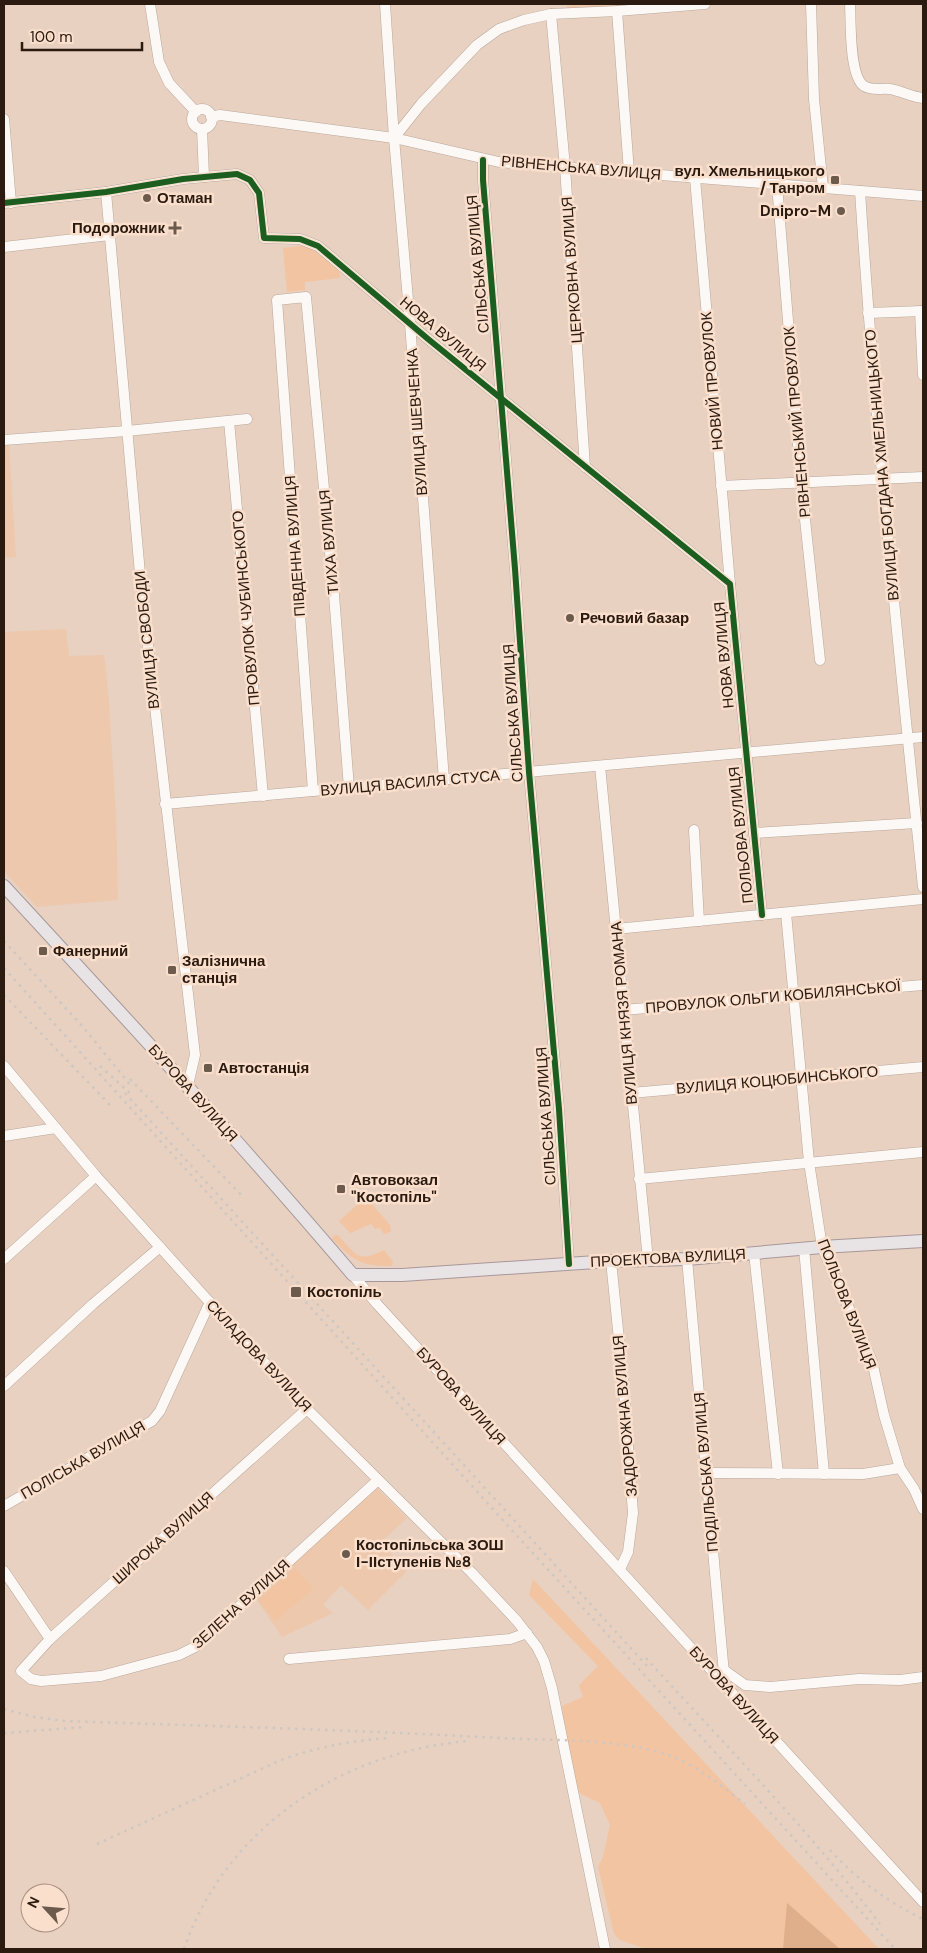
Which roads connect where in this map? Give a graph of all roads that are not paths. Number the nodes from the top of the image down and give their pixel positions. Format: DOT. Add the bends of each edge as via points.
graph roads {
  1 [pos="150,4"];
  2 [pos="386,4"];
  3 [pos="705,4"];
  4 [pos="811,4"];
  5 [pos="850,4"];
  6 [pos="564,9"];
  7 [pos="618,12"];
  8 [pos="551,14"];
  9 [pos="923,98"];
  10 [pos="196,112"];
  11 [pos="212,117"];
  12 [pos="4,119"];
  13 [pos="202,129"];
  14 [pos="394,138"];
  15 [pos="483,160"];
  16 [pos="565,167"];
  17 [pos="629,172"];
  18 [pos="204,177"];
  19 [pos="695,178"];
  20 [pos="777,184"];
  21 [pos="823,188"];
  22 [pos="860,191"];
  23 [pos="106,192"];
  24 [pos="923,196"];
  25 [pos="7,203"];
  26 [pos="110,235"];
  27 [pos="4,247"];
  28 [pos="277,300"];
  29 [pos="922,311"];
  30 [pos="868,313"];
  31 [pos="410,323"];
  32 [pos="923,375"];
  33 [pos="502,399"];
  34 [pos="247,419"];
  35 [pos="229,421"];
  36 [pos="127,431"];
  37 [pos="4,440"];
  38 [pos="585,467"];
  39 [pos="923,477"];
  40 [pos="883,479"];
  41 [pos="801,482"];
  42 [pos="721,486"];
  43 [pos="730,584"];
  44 [pos="820,660"];
  45 [pos="923,737"];
  46 [pos="908,738"];
  47 [pos="746,752"];
  48 [pos="600,766"];
  49 [pos="529,772"];
  50 [pos="444,780"];
  51 [pos="349,788"];
  52 [pos="313,791"];
  53 [pos="263,796"];
  54 [pos="165,804"];
  55 [pos="917,823"];
  56 [pos="694,830"];
  57 [pos="754,833"];
  58 [pos="4,886"];
  59 [pos="923,887"];
  60 [pos="923,899"];
  61 [pos="786,912"];
  62 [pos="762,915"];
  63 [pos="700,921"];
  64 [pos="616,930"];
  65 [pos="923,985"];
  66 [pos="793,996"];
  67 [pos="623,1010"];
  68 [pos="4,1066"];
  69 [pos="923,1067"];
  70 [pos="801,1078"];
  71 [pos="188,1085"];
  72 [pos="631,1093"];
  73 [pos="56,1128"];
  74 [pos="4,1136"];
  75 [pos="923,1152"];
  76 [pos="809,1162"];
  77 [pos="96,1176"];
  78 [pos="639,1179"];
  79 [pos="923,1241"];
  80 [pos="160,1247"];
  81 [pos="822,1247"];
  82 [pos="804,1248"];
  83 [pos="754,1253"];
  84 [pos="4,1259"];
  85 [pos="687,1259"];
  86 [pos="648,1260"];
  87 [pos="611,1261"];
  88 [pos="569,1264"];
  89 [pos="353,1275"];
  90 [pos="210,1302"];
  91 [pos="4,1386"];
  92 [pos="307,1408"];
  93 [pos="900,1468"];
  94 [pos="706,1473"];
  95 [pos="778,1474"];
  96 [pos="824,1474"];
  97 [pos="378,1480"];
  98 [pos="4,1506"];
  99 [pos="923,1508"];
  100 [pos="620,1570"];
  101 [pos="4,1571"];
  102 [pos="527,1633"];
  103 [pos="50,1639"];
  104 [pos="289,1659"];
  105 [pos="724,1670"];
  106 [pos="21,1671"];
  107 [pos="923,1677"];
  108 [pos="725,1685"];
  109 [pos="923,1902"];
  110 [pos="605,1949"];
  1 -- 10 [label="street" via="159,62 169,83"];
  2 -- 14 [label="street, ВУЛИЦЯ ШЕВЧЕНКА"];
  3 -- 7 [label="street"];
  4 -- 21 [label="street" via="814,99"];
  5 -- 9 [label="street" via="856,77 871,89 889,89"];
  6 -- 7 [label="street"];
  6 -- 8 [label="street"];
  7 -- 17 [label="street"];
  8 -- 14 [label="street" via="499,29 477,45"];
  8 -- 16 [label="street, ЦЕРКОВНА ВУЛИЦЯ"];
  10 -- 11 [label="street" via="205,110"];
  10 -- 13 [label="street" via="193,124"];
  11 -- 13 [label="street" via="209,126"];
  11 -- 14 [label="street, РІВНЕНСЬКА ВУЛИЦЯ" via="220,115"];
  12 -- 25 [label="street"];
  13 -- 18 [label="street"];
  14 -- 15 [label="street, РІВНЕНСЬКА ВУЛИЦЯ"];
  14 -- 31 [label="street, ВУЛИЦЯ ШЕВЧЕНКА"];
  15 -- 16 [label="street, РІВНЕНСЬКА ВУЛИЦЯ"];
  15 -- 33 [label="street, СІЛЬСЬКА ВУЛИЦЯ"];
  16 -- 17 [label="street, РІВНЕНСЬКА ВУЛИЦЯ"];
  16 -- 38 [label="street, ЦЕРКОВНА ВУЛИЦЯ"];
  17 -- 19 [label="street, РІВНЕНСЬКА ВУЛИЦЯ"];
  18 -- 23 [label="street, НОВА ВУЛИЦЯ"];
  18 -- 31 [label="street, НОВА ВУЛИЦЯ" via="237,174 250,180 259,193 264,238 300,239 318,246"];
  19 -- 20 [label="street, РІВНЕНСЬКА ВУЛИЦЯ"];
  19 -- 42 [label="street, НОВИЙ ПРОВУЛОК"];
  20 -- 21 [label="street, РІВНЕНСЬКА ВУЛИЦЯ"];
  20 -- 41 [label="street, РІВНЕНСЬКИЙ ПРОВУЛОК"];
  21 -- 22 [label="street, РІВНЕНСЬКА ВУЛИЦЯ"];
  22 -- 24 [label="street, РІВНЕНСЬКА ВУЛИЦЯ"];
  22 -- 30 [label="street, ВУЛИЦЯ БОГДАНА ХМЕЛЬНИЦЬКОГО"];
  23 -- 25 [label="street, НОВА ВУЛИЦЯ"];
  23 -- 26 [label="street, ВУЛИЦЯ СВОБОДИ"];
  26 -- 27 [label="street"];
  26 -- 36 [label="street, ВУЛИЦЯ СВОБОДИ"];
  28 -- 51 [label="street, ТИХА ВУЛИЦЯ" via="306,297"];
  28 -- 52 [label="street, ПІВДЕННА ВУЛИЦЯ"];
  29 -- 30 [label="street"];
  29 -- 32 [label="street"];
  30 -- 40 [label="street, ВУЛИЦЯ БОГДАНА ХМЕЛЬНИЦЬКОГО"];
  31 -- 33 [label="street, НОВА ВУЛИЦЯ"];
  31 -- 50 [label="street, ВУЛИЦЯ ШЕВЧЕНКА"];
  33 -- 38 [label="street, НОВА ВУЛИЦЯ"];
  33 -- 49 [label="street, СІЛЬСЬКА ВУЛИЦЯ"];
  34 -- 35 [label="street"];
  35 -- 36 [label="street"];
  35 -- 53 [label="street, ПРОВУЛОК ЧУБИНСЬКОГО"];
  36 -- 37 [label="street"];
  36 -- 54 [label="street, ВУЛИЦЯ СВОБОДИ"];
  38 -- 43 [label="street, НОВА ВУЛИЦЯ"];
  39 -- 40 [label="street"];
  40 -- 41 [label="street"];
  40 -- 46 [label="street, ВУЛИЦЯ БОГДАНА ХМЕЛЬНИЦЬКОГО"];
  41 -- 42 [label="street"];
  41 -- 44 [label="street, РІВНЕНСЬКИЙ ПРОВУЛОК"];
  42 -- 43 [label="street, НОВИЙ ПРОВУЛОК"];
  43 -- 47 [label="street, НОВА ВУЛИЦЯ"];
  45 -- 46 [label="street, ВУЛИЦЯ ВАСИЛЯ СТУСА"];
  46 -- 47 [label="street, ВУЛИЦЯ ВАСИЛЯ СТУСА"];
  46 -- 55 [label="street, ВУЛИЦЯ БОГДАНА ХМЕЛЬНИЦЬКОГО"];
  47 -- 48 [label="street, ВУЛИЦЯ ВАСИЛЯ СТУСА"];
  47 -- 57 [label="street, ПОЛЬОВА ВУЛИЦЯ"];
  48 -- 49 [label="street, ВУЛИЦЯ ВАСИЛЯ СТУСА"];
  48 -- 64 [label="street, ВУЛИЦЯ КНЯЗЯ РОМАНА"];
  49 -- 50 [label="street, ВУЛИЦЯ ВАСИЛЯ СТУСА"];
  49 -- 88 [label="street, СІЛЬСЬКА ВУЛИЦЯ" via="560,1110"];
  50 -- 51 [label="street, ВУЛИЦЯ ВАСИЛЯ СТУСА"];
  51 -- 52 [label="street, ВУЛИЦЯ ВАСИЛЯ СТУСА"];
  52 -- 53 [label="street, ВУЛИЦЯ ВАСИЛЯ СТУСА"];
  53 -- 54 [label="street, ВУЛИЦЯ ВАСИЛЯ СТУСА"];
  54 -- 71 [label="street, ВУЛИЦЯ СВОБОДИ" via="195,1055"];
  55 -- 57 [label="street"];
  55 -- 59 [label="street, ВУЛИЦЯ БОГДАНА ХМЕЛЬНИЦЬКОГО"];
  56 -- 63 [label="street"];
  57 -- 62 [label="street, ПОЛЬОВА ВУЛИЦЯ"];
  58 -- 71 [label="main road, БУРОВА ВУЛИЦЯ"];
  60 -- 61 [label="street"];
  61 -- 62 [label="street"];
  61 -- 66 [label="street, ПОЛЬОВА ВУЛИЦЯ"];
  62 -- 63 [label="street"];
  63 -- 64 [label="street"];
  64 -- 67 [label="street, ВУЛИЦЯ КНЯЗЯ РОМАНА"];
  65 -- 66 [label="street, ПРОВУЛОК ОЛЬГИ КОБИЛЯНСЬКОЇ"];
  66 -- 67 [label="street, ПРОВУЛОК ОЛЬГИ КОБИЛЯНСЬКОЇ"];
  66 -- 70 [label="street, ПОЛЬОВА ВУЛИЦЯ"];
  67 -- 72 [label="street, ВУЛИЦЯ КНЯЗЯ РОМАНА"];
  68 -- 73 [label="street, СКЛАДОВА ВУЛИЦЯ"];
  69 -- 70 [label="street, ВУЛИЦЯ КОЦЮБИНСЬКОГО"];
  70 -- 72 [label="street, ВУЛИЦЯ КОЦЮБИНСЬКОГО"];
  70 -- 76 [label="street, ПОЛЬОВА ВУЛИЦЯ"];
  71 -- 89 [label="main road, БУРОВА ВУЛИЦЯ"];
  72 -- 78 [label="street, ВУЛИЦЯ КНЯЗЯ РОМАНА"];
  73 -- 74 [label="street"];
  73 -- 77 [label="street, СКЛАДОВА ВУЛИЦЯ"];
  75 -- 76 [label="street"];
  76 -- 78 [label="street"];
  76 -- 81 [label="street, ПОЛЬОВА ВУЛИЦЯ"];
  77 -- 80 [label="street, СКЛАДОВА ВУЛИЦЯ"];
  77 -- 84 [label="street"];
  78 -- 86 [label="street, ВУЛИЦЯ КНЯЗЯ РОМАНА"];
  79 -- 81 [label="main road, ПРОЕКТОВА ВУЛИЦЯ"];
  80 -- 90 [label="street, СКЛАДОВА ВУЛИЦЯ"];
  80 -- 91 [label="street"];
  81 -- 82 [label="main road, ПРОЕКТОВА ВУЛИЦЯ"];
  81 -- 93 [label="street, ПОЛЬОВА ВУЛИЦЯ" via="872,1361"];
  82 -- 83 [label="main road, ПРОЕКТОВА ВУЛИЦЯ"];
  82 -- 96 [label="street"];
  83 -- 85 [label="main road, ПРОЕКТОВА ВУЛИЦЯ"];
  83 -- 95 [label="street"];
  85 -- 86 [label="main road, ПРОЕКТОВА ВУЛИЦЯ"];
  85 -- 94 [label="street, ПОДІЛЬСЬКА ВУЛИЦЯ"];
  86 -- 87 [label="main road, ПРОЕКТОВА ВУЛИЦЯ"];
  87 -- 88 [label="main road, ПРОЕКТОВА ВУЛИЦЯ"];
  87 -- 100 [label="street, ЗАДОРОЖНА ВУЛИЦЯ" via="633,1513 628,1552"];
  88 -- 89 [label="main road, ПРОЕКТОВА ВУЛИЦЯ"];
  89 -- 100 [label="street, БУРОВА ВУЛИЦЯ"];
  90 -- 92 [label="street, СКЛАДОВА ВУЛИЦЯ"];
  90 -- 98 [label="street, ПОЛІСЬКА ВУЛИЦЯ" via="160,1411 152,1421"];
  92 -- 97 [label="street, СКЛАДОВА ВУЛИЦЯ"];
  92 -- 103 [label="street, ШИРОКА ВУЛИЦЯ"];
  93 -- 96 [label="street" via="863,1474"];
  93 -- 99 [label="street, ПОЛЬОВА ВУЛИЦЯ"];
  94 -- 95 [label="street"];
  94 -- 105 [label="street, ПОДІЛЬСЬКА ВУЛИЦЯ"];
  95 -- 96 [label="street"];
  97 -- 102 [label="street, СКЛАДОВА ВУЛИЦЯ"];
  97 -- 106 [label="street, ЗЕЛЕНА ВУЛИЦЯ" via="195,1647 178,1655 101,1676 40,1681"];
  100 -- 108 [label="street, БУРОВА ВУЛИЦЯ"];
  101 -- 103 [label="street"];
  102 -- 104 [label="street" via="510,1639"];
  102 -- 110 [label="street, СКЛАДОВА ВУЛИЦЯ" via="544,1661 552,1688"];
  103 -- 106 [label="street, ШИРОКА ВУЛИЦЯ"];
  105 -- 107 [label="street" via="745,1685 770,1687"];
  105 -- 108 [label="street, ПОДІЛЬСЬКА ВУЛИЦЯ"];
  108 -- 109 [label="street, БУРОВА ВУЛИЦЯ"];
}
